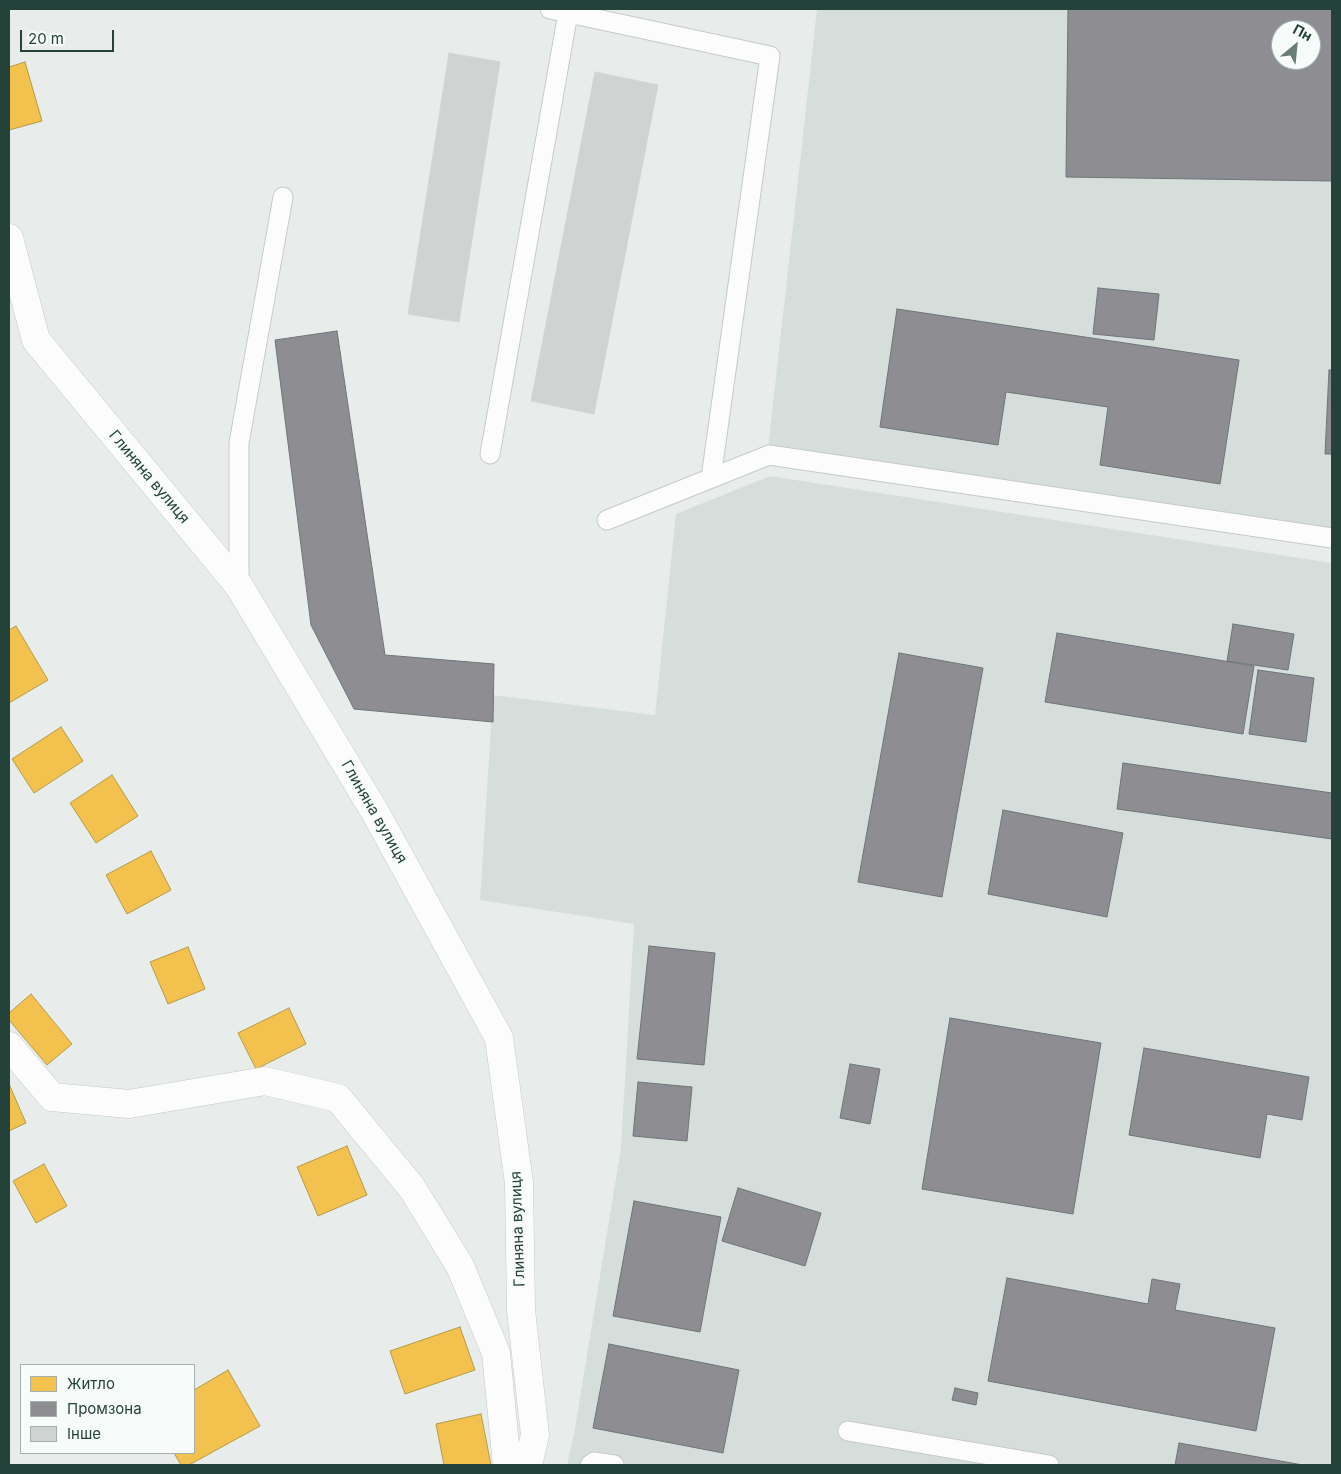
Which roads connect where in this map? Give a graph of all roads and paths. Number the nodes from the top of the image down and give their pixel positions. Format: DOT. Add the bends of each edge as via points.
graph roads {
  1 [pos="559,11"];
  2 [pos="283,197"];
  3 [pos="9,238"];
  4 [pos="490,454"];
  5 [pos="711,478"];
  6 [pos="607,520"];
  7 [pos="1332,538"];
  8 [pos="239,586"];
  9 [pos="9,1046"];
  10 [pos="848,1431"];
  11 [pos="507,1465"];
  12 [pos="528,1465"];
  13 [pos="590,1465"];
  14 [pos="614,1465"];
  15 [pos="1049,1465"];
  1 -- 4 [label="lane"];
  1 -- 5 [label="lane" via="770,56"];
  2 -- 8 [label="lane" via="240,443"];
  3 -- 8 [label="street, Глиняна вулиця" via="36,340"];
  5 -- 6 [label="lane"];
  5 -- 7 [label="lane" via="769,455"];
  8 -- 12 [label="street, Глиняна вулиця" via="375,812 499,1038 519,1183 520,1310 535,1435"];
  9 -- 11 [label="street" via="52,1097 129,1104 264,1081 338,1098 412,1188 460,1266 496,1353"];
  10 -- 15 [label="lane"];
  13 -- 14 [label="lane" via="594,1462"];
}
